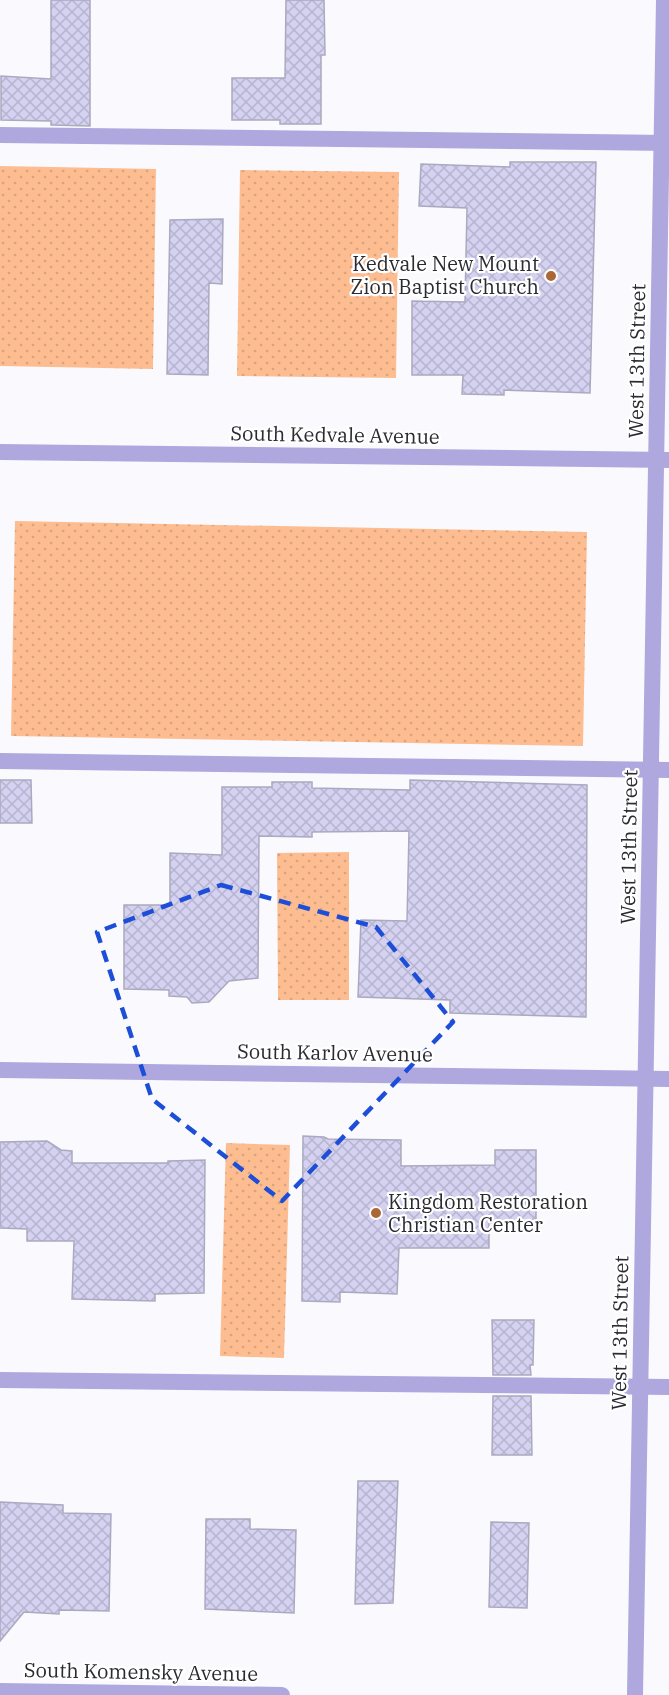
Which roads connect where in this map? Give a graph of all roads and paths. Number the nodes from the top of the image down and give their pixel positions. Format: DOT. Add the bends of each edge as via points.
graph roads {
  1 [pos="664,0"];
  2 [pos="0,135"];
  3 [pos="665,142"];
  4 [pos="0,452"];
  5 [pos="663,460"];
  6 [pos="0,761"];
  7 [pos="651,770"];
  8 [pos="669,770"];
  9 [pos="0,1070"];
  10 [pos="646,1078"];
  11 [pos="669,1079"];
  12 [pos="0,1380"];
  13 [pos="640,1387"];
  14 [pos="669,1387"];
  15 [pos="0,1691"];
  16 [pos="282,1695"];
  17 [pos="635,1695"];
  1 -- 3 [label="street, West 13th Street"];
  2 -- 3 [label="street"];
  3 -- 5 [label="street, West 13th Street"];
  4 -- 5 [label="street, South Kedvale Avenue"];
  5 -- 7 [label="street, West 13th Street"];
  6 -- 7 [label="street"];
  7 -- 8 [label="street"];
  7 -- 10 [label="street, West 13th Street"];
  9 -- 10 [label="street, South Karlov Avenue"];
  10 -- 11 [label="street, South Karlov Avenue"];
  10 -- 13 [label="street, West 13th Street"];
  12 -- 13 [label="street"];
  13 -- 14 [label="street"];
  13 -- 17 [label="street, West 13th Street"];
  15 -- 16 [label="street, South Komensky Avenue"];
}
